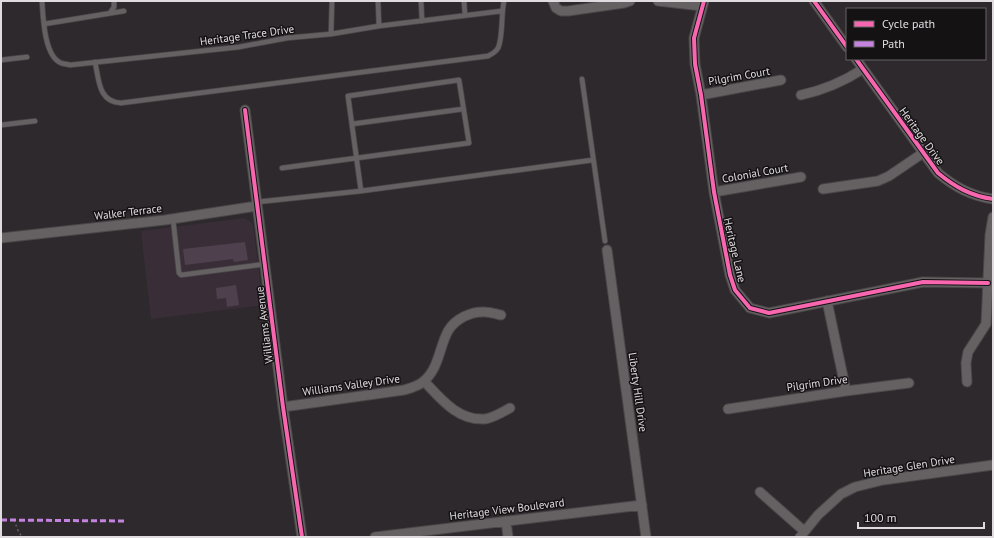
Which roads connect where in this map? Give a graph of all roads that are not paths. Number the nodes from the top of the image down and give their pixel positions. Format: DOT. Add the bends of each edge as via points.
graph roads {
  1 [pos="42,1"];
  2 [pos="114,1"];
  3 [pos="332,1"];
  4 [pos="378,1"];
  5 [pos="421,1"];
  6 [pos="464,1"];
  7 [pos="504,1"];
  8 [pos="553,1"];
  9 [pos="630,1"];
  10 [pos="658,1"];
  11 [pos="814,1"];
  12 [pos="703,3"];
  13 [pos="124,11"];
  14 [pos="502,11"];
  15 [pos="110,13"];
  16 [pos="465,15"];
  17 [pos="422,21"];
  18 [pos="44,24"];
  19 [pos="379,26"];
  20 [pos="331,34"];
  21 [pos="846,46"];
  22 [pos="27,57"];
  23 [pos="1,60"];
  24 [pos="857,60"];
  25 [pos="95,62"];
  26 [pos="863,69"];
  27 [pos="582,79"];
  28 [pos="781,80"];
  29 [pos="701,95"];
  30 [pos="801,96"];
  31 [pos="463,109"];
  32 [pos="245,110"];
  33 [pos="35,121"];
  34 [pos="352,124"];
  35 [pos="1,125"];
  36 [pos="923,153"];
  37 [pos="356,159"];
  38 [pos="593,160"];
  39 [pos="282,168"];
  40 [pos="801,177"];
  41 [pos="824,189"];
  42 [pos="361,191"];
  43 [pos="714,192"];
  44 [pos="993,199"];
  45 [pos="257,204"];
  46 [pos="993,217"];
  47 [pos="173,219"];
  48 [pos="1,238"];
  49 [pos="606,245"];
  50 [pos="266,264"];
  51 [pos="988,283"];
  52 [pos="827,302"];
  53 [pos="500,315"];
  54 [pos="990,326"];
  55 [pos="424,381"];
  56 [pos="967,382"];
  57 [pos="909,383"];
  58 [pos="846,391"];
  59 [pos="283,407"];
  60 [pos="510,408"];
  61 [pos="728,408"];
  62 [pos="993,465"];
  63 [pos="760,492"];
  64 [pos="642,505"];
  65 [pos="506,520"];
  66 [pos="802,534"];
  67 [pos="302,537"];
  68 [pos="375,537"];
  69 [pos="508,537"];
  70 [pos="646,537"];
  1 -- 18 [label="lane, Heritage Trace Drive"];
  2 -- 15 [label="lane"];
  3 -- 20 [label="lane"];
  4 -- 19 [label="lane"];
  5 -- 17 [label="lane"];
  6 -- 16 [label="lane"];
  7 -- 14 [label="lane"];
  8 -- 9 [label="street" via="556,8 568,11"];
  10 -- 12 [label="street"];
  11 -- 21 [label="street"];
  12 -- 29 [label="street, Heritage Lane" via="694,38 695,64"];
  13 -- 15 [label="lane"];
  14 -- 16 [label="lane, Heritage Trace Drive"];
  14 -- 25 [label="lane" via="498,48 488,56 120,103 110,101 104,96"];
  15 -- 18 [label="lane"];
  16 -- 17 [label="lane, Heritage Trace Drive"];
  17 -- 19 [label="lane, Heritage Trace Drive"];
  18 -- 25 [label="lane, Heritage Trace Drive" via="48,46 56,60 70,65"];
  19 -- 20 [label="lane, Heritage Trace Drive"];
  20 -- 25 [label="lane, Heritage Trace Drive"];
  22 -- 23 [label="lane"];
  24 -- 26 [label="street, Heritage Drive"];
  26 -- 30 [label="street" via="834,86"];
  26 -- 36 [label="street, Heritage Drive"];
  27 -- 38 [label="lane"];
  28 -- 29 [label="street, Pilgrim Court"];
  29 -- 43 [label="street, Heritage Lane"];
  31 -- 34 [label="lane"];
  31 -- 34 [label="lane" via="459,80 451,81 348,96"];
  31 -- 37 [label="lane" via="468,143"];
  32 -- 45 [label="street, Williams Avenue"];
  33 -- 35 [label="lane"];
  34 -- 37 [label="lane"];
  36 -- 41 [label="street" via="878,181"];
  36 -- 44 [label="street, Heritage Drive" via="938,173 950,183 964,191"];
  37 -- 39 [label="lane"];
  37 -- 42 [label="lane"];
  38 -- 42 [label="lane"];
  38 -- 49 [label="lane"];
  40 -- 43 [label="street, Colonial Court"];
  42 -- 45 [label="lane"];
  43 -- 52 [label="street, Heritage Lane" via="730,275 735,290 750,308 769,313"];
  45 -- 47 [label="street, Walker Terrace"];
  45 -- 50 [label="street, Williams Avenue"];
  46 -- 51 [label="street"];
  47 -- 48 [label="street, Walker Terrace"];
  47 -- 50 [label="lane" via="179,273 182,275"];
  49 -- 64 [label="street, Liberty Hill Drive"];
  50 -- 59 [label="street, Williams Avenue"];
  51 -- 52 [label="street, Heritage Lane" via="923,282"];
  51 -- 54 [label="street"];
  52 -- 58 [label="street"];
  53 -- 55 [label="street, Williams Valley Drive" via="484,312 467,314 457,322 448,331 438,361"];
  54 -- 56 [label="street" via="968,352"];
  55 -- 59 [label="street, Williams Valley Drive" via="404,390"];
  55 -- 60 [label="street" via="458,414 470,418 486,419"];
  57 -- 58 [label="street, Pilgrim Drive"];
  58 -- 61 [label="street, Pilgrim Drive"];
  59 -- 67 [label="street, Williams Avenue"];
  62 -- 66 [label="street, Heritage Glen Drive" via="883,480 855,487 841,494"];
  63 -- 66 [label="street"];
  64 -- 65 [label="street, Heritage View Boulevard"];
  64 -- 70 [label="street, Liberty Hill Drive"];
  65 -- 68 [label="street, Heritage View Boulevard"];
  65 -- 69 [label="street"];
}
